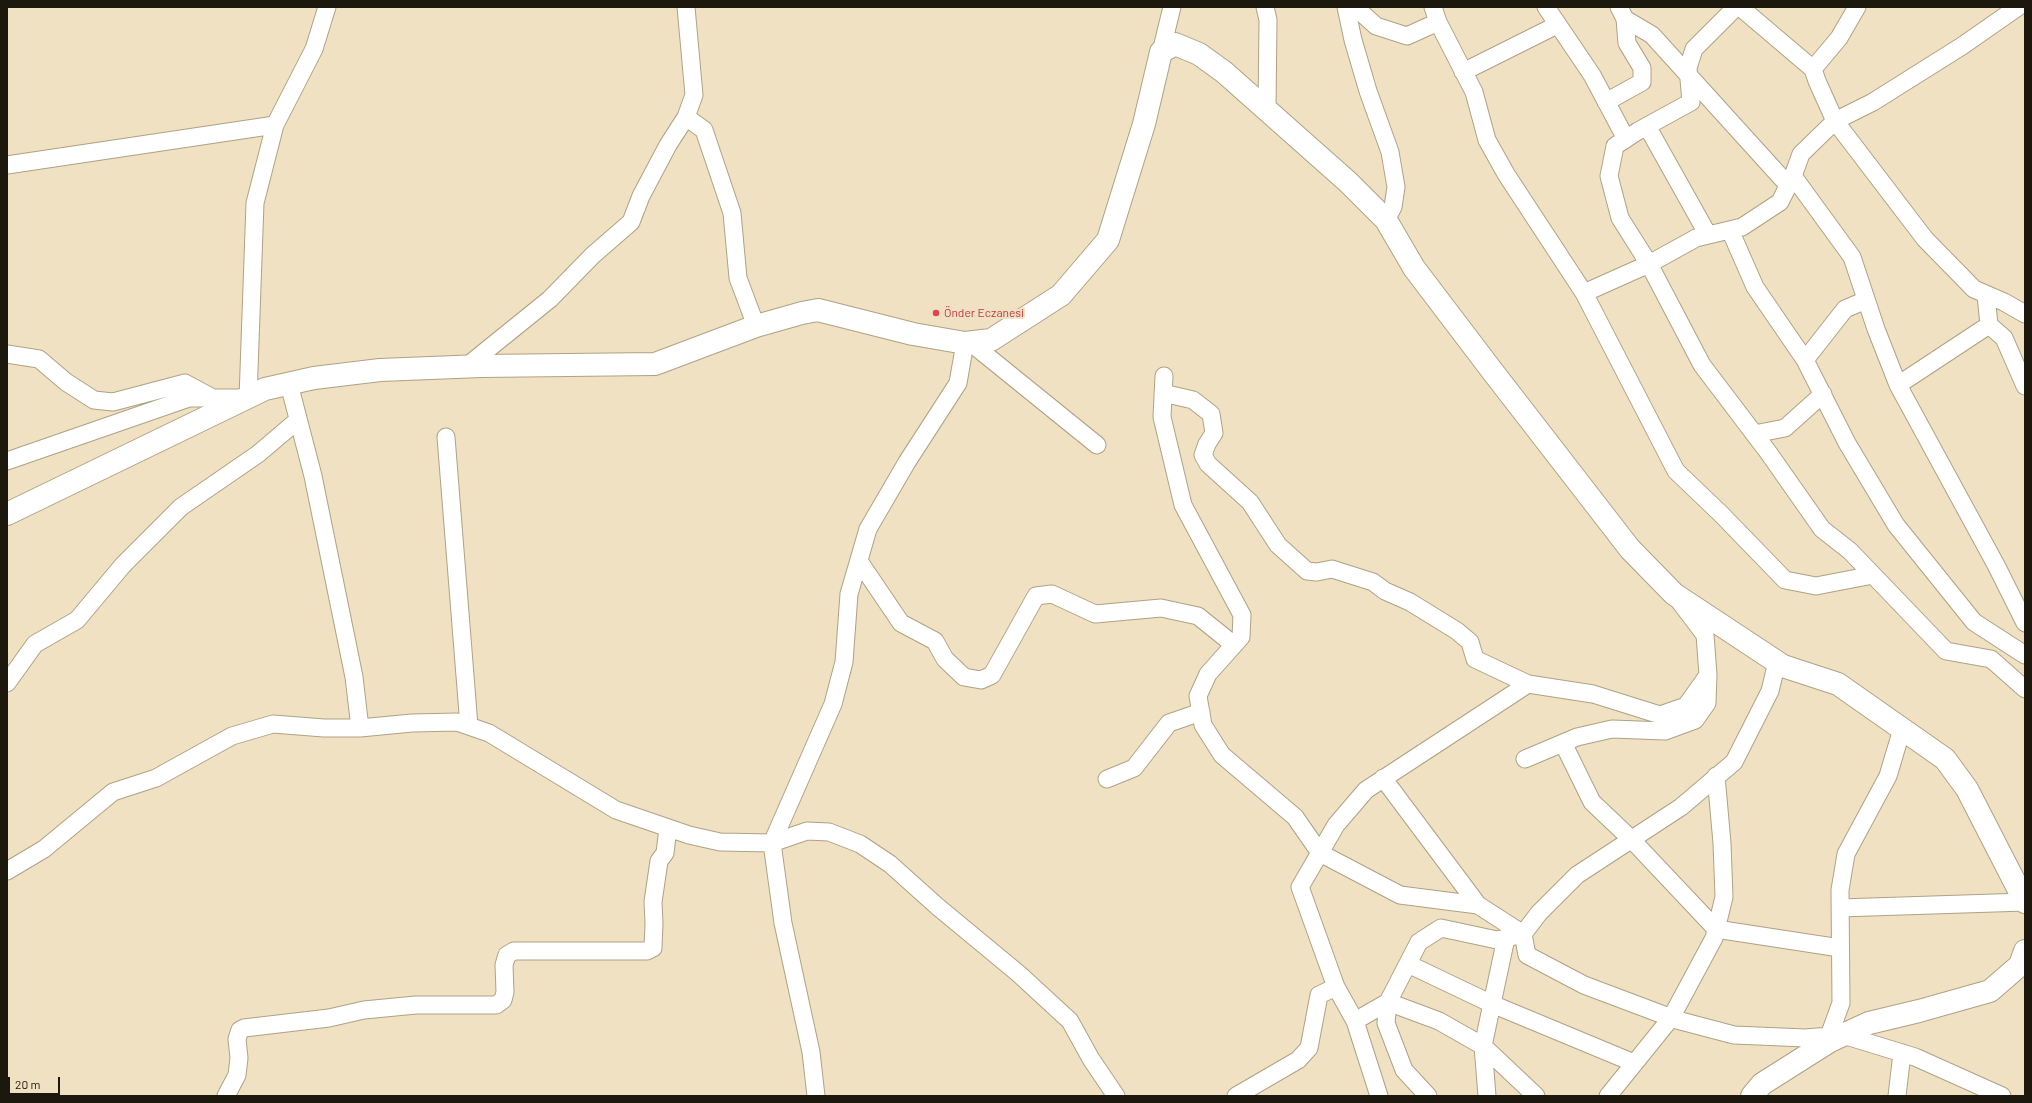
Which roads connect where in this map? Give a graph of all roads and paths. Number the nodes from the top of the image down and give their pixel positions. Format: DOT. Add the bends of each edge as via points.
graph roads {
  1 [pos="327,7"];
  2 [pos="686,7"];
  3 [pos="1172,7"];
  4 [pos="1265,7"];
  5 [pos="1346,7"];
  6 [pos="1355,7"];
  7 [pos="1546,7"];
  8 [pos="1736,7"];
  9 [pos="1740,7"];
  10 [pos="1857,7"];
  11 [pos="2018,7"];
  12 [pos="1622,13"];
  13 [pos="1435,14"];
  14 [pos="1557,25"];
  15 [pos="1161,52"];
  16 [pos="1813,69"];
  17 [pos="1463,72"];
  18 [pos="1689,74"];
  19 [pos="1606,102"];
  20 [pos="1267,110"];
  21 [pos="686,117"];
  22 [pos="1835,122"];
  23 [pos="275,125"];
  24 [pos="1647,126"];
  25 [pos="1626,139"];
  26 [pos="7,165"];
  27 [pos="1791,181"];
  28 [pos="1386,220"];
  29 [pos="1730,230"];
  30 [pos="1708,235"];
  31 [pos="1649,264"];
  32 [pos="1584,293"];
  33 [pos="1986,295"];
  34 [pos="1866,300"];
  35 [pos="2025,314"];
  36 [pos="1989,325"];
  37 [pos="756,326"];
  38 [pos="968,343"];
  39 [pos="7,354"];
  40 [pos="1805,360"];
  41 [pos="467,366"];
  42 [pos="1164,376"];
  43 [pos="289,384"];
  44 [pos="1898,385"];
  45 [pos="2025,386"];
  46 [pos="1163,394"];
  47 [pos="1823,394"];
  48 [pos="213,398"];
  49 [pos="248,398"];
  50 [pos="298,420"];
  51 [pos="1754,434"];
  52 [pos="446,437"];
  53 [pos="1097,445"];
  54 [pos="7,461"];
  55 [pos="7,514"];
  56 [pos="859,561"];
  57 [pos="1873,575"];
  58 [pos="1674,594"];
  59 [pos="2025,623"];
  60 [pos="1234,645"];
  61 [pos="2025,655"];
  62 [pos="1777,662"];
  63 [pos="1708,675"];
  64 [pos="7,683"];
  65 [pos="1528,684"];
  66 [pos="2025,689"];
  67 [pos="1201,712"];
  68 [pos="469,726"];
  69 [pos="360,728"];
  70 [pos="1902,729"];
  71 [pos="1562,743"];
  72 [pos="1525,759"];
  73 [pos="1716,776"];
  74 [pos="1383,778"];
  75 [pos="1107,779"];
  76 [pos="668,828"];
  77 [pos="1632,840"];
  78 [pos="772,843"];
  79 [pos="1320,853"];
  80 [pos="7,871"];
  81 [pos="2024,898"];
  82 [pos="1478,905"];
  83 [pos="1840,908"];
  84 [pos="1716,929"];
  85 [pos="1523,934"];
  86 [pos="1506,938"];
  87 [pos="1840,948"];
  88 [pos="2025,952"];
  89 [pos="1408,964"];
  90 [pos="1336,987"];
  91 [pos="1388,1002"];
  92 [pos="1492,1004"];
  93 [pos="1671,1018"];
  94 [pos="1355,1021"];
  95 [pos="1836,1036"];
  96 [pos="1483,1046"];
  97 [pos="1902,1053"];
  98 [pos="1634,1064"];
  99 [pos="226,1096"];
  100 [pos="816,1096"];
  101 [pos="1116,1096"];
  102 [pos="1236,1096"];
  103 [pos="1380,1096"];
  104 [pos="1428,1096"];
  105 [pos="1487,1096"];
  106 [pos="1536,1096"];
  107 [pos="1608,1096"];
  108 [pos="1752,1096"];
  109 [pos="1897,1096"];
  110 [pos="2002,1096"];
  1 -- 23 [label="street" via="314,49"];
  2 -- 21 [label="street" via="694,95"];
  3 -- 15 [label="street"];
  4 -- 20 [label="street" via="1268,10"];
  5 -- 28 [label="street" via="1368,91 1390,152 1396,187 1393,207"];
  6 -- 13 [label="street" via="1376,26 1407,36"];
  7 -- 14 [label="street"];
  8 -- 18 [label="street" via="1694,49 1688,68"];
  9 -- 16 [label="street"];
  10 -- 16 [label="street" via="1838,38"];
  11 -- 22 [label="street" via="1892,90"];
  12 -- 18 [label="street" via="1652,35"];
  12 -- 19 [label="street" via="1626,43 1642,68 1642,82"];
  13 -- 17 [label="street"];
  14 -- 17 [label="street"];
  14 -- 19 [label="street" via="1592,75"];
  15 -- 20 [label="street" via="1174,44 1199,54"];
  15 -- 38 [label="street" via="1144,124 1108,240 1061,294 990,340"];
  16 -- 22 [label="street"];
  17 -- 32 [label="street" via="1474,92 1487,140 1506,174"];
  18 -- 24 [label="street" via="1690,102"];
  18 -- 27 [label="street"];
  19 -- 25 [label="street"];
  20 -- 28 [label="street" via="1348,182"];
  21 -- 37 [label="street" via="704,130 732,213 738,278"];
  21 -- 41 [label="street" via="641,196 631,222 593,255 550,299"];
  22 -- 27 [label="street" via="1801,154"];
  22 -- 33 [label="street" via="1925,239 1974,289"];
  23 -- 26 [label="street"];
  23 -- 49 [label="street" via="255,203"];
  24 -- 25 [label="street"];
  24 -- 30 [label="street"];
  25 -- 31 [label="street" via="1615,146 1609,176 1620,218"];
  27 -- 29 [label="street" via="1780,202 1742,227"];
  27 -- 34 [label="street" via="1852,257"];
  28 -- 58 [label="street" via="1414,268 1630,550"];
  29 -- 30 [label="street"];
  29 -- 40 [label="street" via="1754,287"];
  30 -- 31 [label="street" via="1696,238"];
  31 -- 32 [label="street"];
  31 -- 51 [label="street" via="1702,365"];
  32 -- 57 [label="street" via="1676,471 1722,514 1785,580 1816,586"];
  33 -- 35 [label="street"];
  33 -- 36 [label="street"];
  34 -- 40 [label="street" via="1845,309"];
  34 -- 44 [label="street"];
  36 -- 44 [label="street"];
  36 -- 45 [label="street" via="2004,338"];
  37 -- 38 [label="street" via="818,310 913,334"];
  37 -- 41 [label="street" via="655,364"];
  38 -- 53 [label="street"];
  38 -- 56 [label="street" via="958,383 868,529"];
  39 -- 48 [label="street" via="39,359 66,382 94,400 113,402 185,383"];
  40 -- 47 [label="street"];
  41 -- 43 [label="street" via="380,370 314,378"];
  42 -- 46 [label="street"];
  43 -- 49 [label="street" via="265,390"];
  43 -- 50 [label="street"];
  44 -- 59 [label="street"];
  46 -- 60 [label="street" via="1162,417 1183,505 1242,615 1241,637"];
  46 -- 65 [label="street" via="1193,400 1211,414 1214,433 1203,455 1205,460 1250,502 1278,545 1306,571 1332,569 1373,582 1457,631 1470,642 1475,659"];
  47 -- 51 [label="street" via="1785,428"];
  47 -- 61 [label="street" via="1848,443 1896,525 1974,622"];
  48 -- 49 [label="street"];
  48 -- 54 [label="street" via="189,398"];
  49 -- 55 [label="street"];
  50 -- 64 [label="street" via="258,454 181,508 123,566 77,620 35,644"];
  50 -- 69 [label="street" via="313,476 354,677"];
  51 -- 57 [label="street" via="1822,529"];
  52 -- 68 [label="street"];
  56 -- 60 [label="street" via="901,624 935,641 945,659 964,677 981,680 992,675 1036,596 1052,594 1095,614 1161,608 1198,616"];
  56 -- 78 [label="street" via="849,594 844,662 833,704"];
  57 -- 66 [label="street" via="1946,650 1991,659"];
  58 -- 62 [label="street"];
  58 -- 63 [label="street" via="1705,635"];
  60 -- 67 [label="street" via="1208,674 1198,696"];
  62 -- 70 [label="street" via="1838,684"];
  62 -- 73 [label="street" via="1770,691 1734,762"];
  63 -- 65 [label="street" via="1686,706 1660,715 1594,694"];
  63 -- 71 [label="street" via="1706,703 1695,720 1665,731 1612,729"];
  65 -- 74 [label="street"];
  67 -- 75 [label="street" via="1169,723 1134,768"];
  67 -- 79 [label="street" via="1203,725 1222,755 1295,817"];
  68 -- 69 [label="street" via="457,722"];
  68 -- 76 [label="street" via="489,733 616,810"];
  69 -- 80 [label="street" via="273,724 232,736 156,778 113,792 44,849"];
  70 -- 81 [label="street" via="1945,759 1967,789"];
  70 -- 83 [label="street" via="1888,776 1846,854"];
  71 -- 72 [label="street"];
  71 -- 77 [label="street" via="1592,802"];
  73 -- 77 [label="street" via="1682,807"];
  73 -- 84 [label="street" via="1724,897"];
  74 -- 79 [label="street" via="1366,790 1341,819"];
  74 -- 82 [label="street"];
  76 -- 78 [label="street" via="720,842"];
  76 -- 99 [label="street" via="664,853 659,861 653,902 653,948 647,951 514,950 507,955 504,965 505,992 503,1000 496,1005 416,1005 372,1009 329,1018 244,1028 240,1030 237,1039 237,1075"];
  77 -- 84 [label="street"];
  77 -- 85 [label="street" via="1577,875 1539,913"];
  78 -- 100 [label="street" via="783,923 811,1052"];
  78 -- 101 [label="street" via="807,831 829,832 860,844 890,864 1020,974 1070,1021"];
  79 -- 82 [label="street" via="1400,895"];
  79 -- 90 [label="street" via="1300,887"];
  81 -- 83 [label="street"];
  82 -- 85 [label="street"];
  83 -- 87 [label="street"];
  84 -- 87 [label="street"];
  84 -- 93 [label="street" via="1714,938"];
  85 -- 86 [label="street"];
  85 -- 93 [label="street" via="1527,955 1584,985"];
  86 -- 89 [label="street" via="1497,940 1441,928 1419,942"];
  86 -- 92 [label="street"];
  87 -- 95 [label="street" via="1841,1003"];
  88 -- 95 [label="street" via="2020,965 1990,991 1869,1023"];
  89 -- 91 [label="street"];
  89 -- 92 [label="street"];
  90 -- 94 [label="street"];
  90 -- 102 [label="street" via="1319,995 1310,1048 1298,1060"];
  91 -- 94 [label="street"];
  91 -- 96 [label="street" via="1439,1021"];
  91 -- 104 [label="street" via="1386,1022 1404,1070"];
  92 -- 96 [label="street"];
  92 -- 98 [label="street"];
  93 -- 95 [label="street" via="1734,1035 1805,1038"];
  93 -- 98 [label="street"];
  94 -- 103 [label="street"];
  95 -- 97 [label="street"];
  95 -- 108 [label="street" via="1762,1084"];
  96 -- 105 [label="street"];
  96 -- 106 [label="street"];
  97 -- 109 [label="street"];
  97 -- 110 [label="street"];
  98 -- 107 [label="street"];
}
